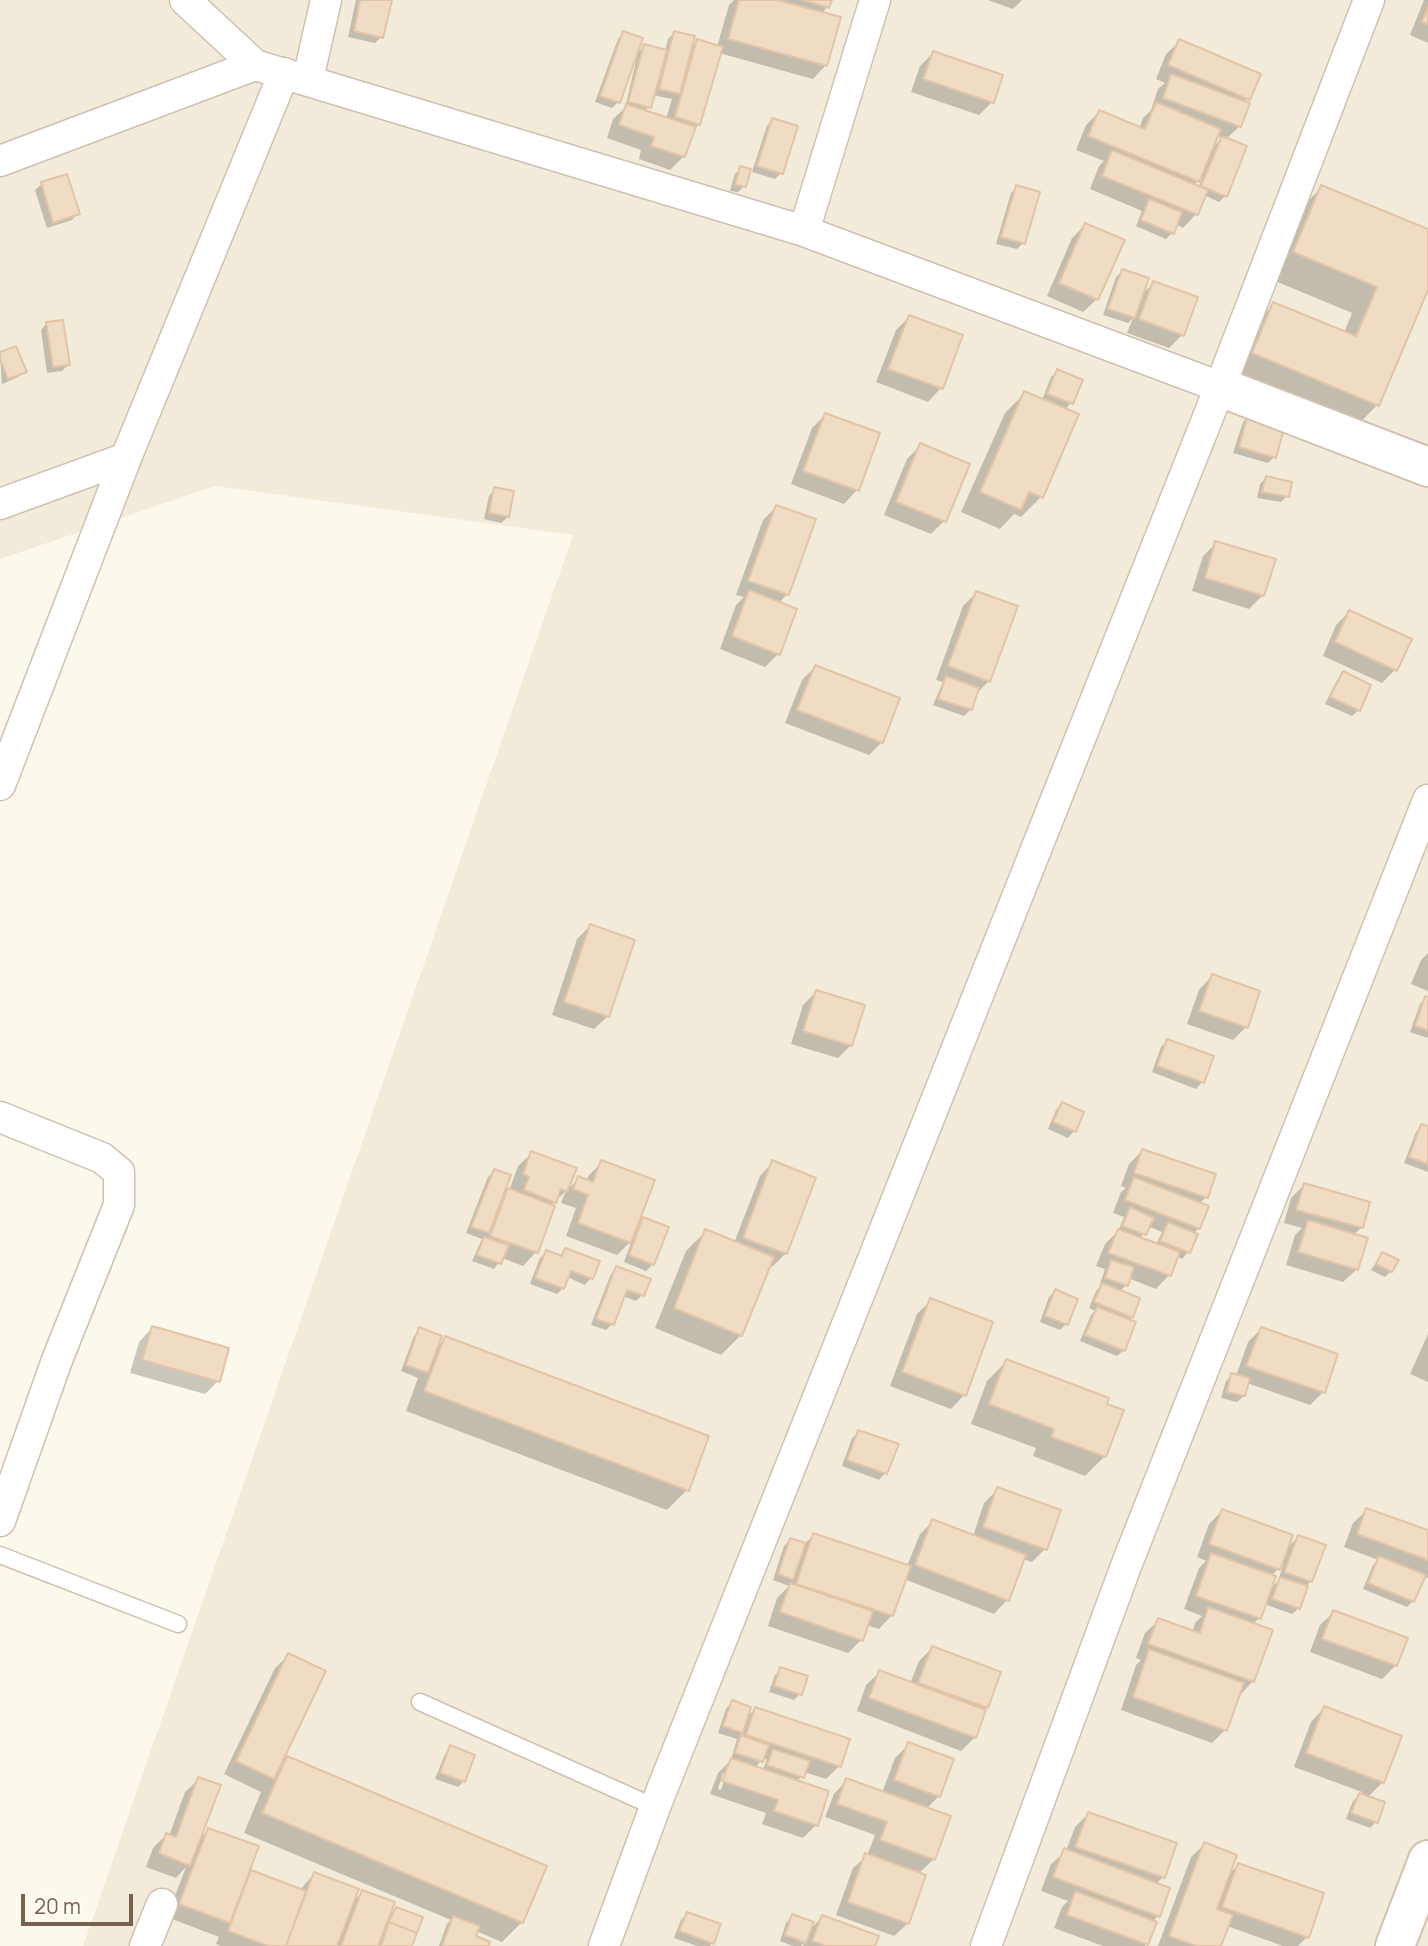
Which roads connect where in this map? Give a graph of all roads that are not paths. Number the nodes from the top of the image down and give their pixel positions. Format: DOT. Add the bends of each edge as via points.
graph roads {
  1 [pos="185,0"];
  2 [pos="326,0"];
  3 [pos="876,0"];
  4 [pos="1369,0"];
  5 [pos="282,72"];
  6 [pos="0,161"];
  7 [pos="804,232"];
  8 [pos="1220,387"];
  9 [pos="126,458"];
  10 [pos="1428,467"];
  11 [pos="0,504"];
  12 [pos="0,785"];
  13 [pos="1428,800"];
  14 [pos="0,1117"];
  15 [pos="0,1521"];
  16 [pos="0,1555"];
  17 [pos="178,1624"];
  18 [pos="421,1702"];
  19 [pos="655,1807"];
  20 [pos="1428,1860"];
  21 [pos="162,1904"];
  22 [pos="145,1946"];
  23 [pos="604,1946"];
  24 [pos="986,1946"];
  25 [pos="1395,1946"];
  1 -- 5 [label="street"];
  2 -- 5 [label="street"];
  3 -- 7 [label="street"];
  4 -- 8 [label="street"];
  5 -- 6 [label="street"];
  5 -- 7 [label="street"];
  5 -- 9 [label="street"];
  7 -- 8 [label="street"];
  8 -- 10 [label="street"];
  8 -- 19 [label="street"];
  9 -- 11 [label="street"];
  9 -- 12 [label="street"];
  13 -- 24 [label="street" via="1126,1566"];
  14 -- 15 [label="street" via="102,1158 119,1172 119,1205"];
  16 -- 17 [label="lane"];
  18 -- 19 [label="lane"];
  19 -- 23 [label="street"];
  20 -- 25 [label="street"];
  21 -- 22 [label="street"];
}
